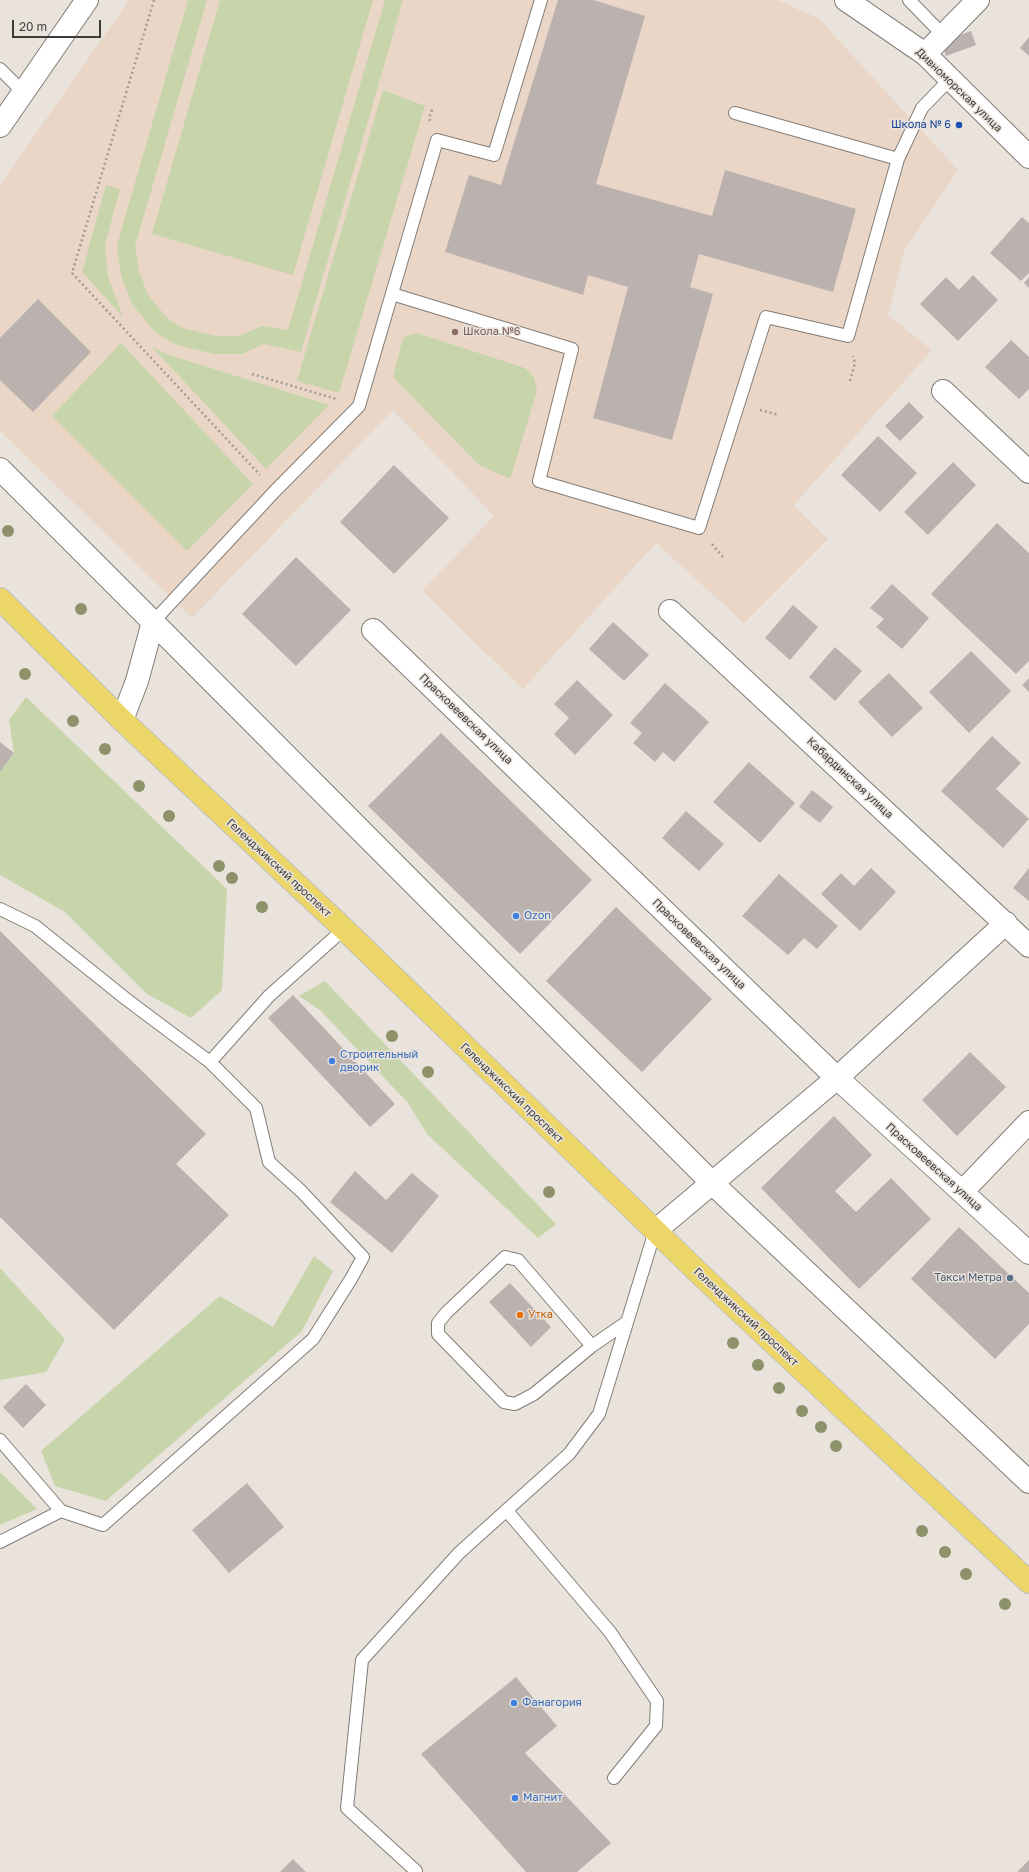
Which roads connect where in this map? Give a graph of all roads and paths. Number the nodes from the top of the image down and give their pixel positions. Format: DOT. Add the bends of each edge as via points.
graph roads {
  1 [pos="87,0"];
  2 [pos="154,0"];
  3 [pos="541,0"];
  4 [pos="846,0"];
  5 [pos="909,0"];
  6 [pos="978,0"];
  7 [pos="943,35"];
  8 [pos="925,54"];
  9 [pos="0,69"];
  10 [pos="950,79"];
  11 [pos="23,92"];
  12 [pos="736,113"];
  13 [pos="0,126"];
  14 [pos="1029,157"];
  15 [pos="898,158"];
  16 [pos="392,294"];
  17 [pos="252,374"];
  18 [pos="943,391"];
  19 [pos="359,406"];
  20 [pos="0,469"];
  21 [pos="1029,472"];
  22 [pos="275,491"];
  23 [pos="0,599"];
  24 [pos="670,611"];
  25 [pos="153,622"];
  26 [pos="373,630"];
  27 [pos="122,720"];
  28 [pos="0,909"];
  29 [pos="1006,923"];
  30 [pos="344,929"];
  31 [pos="1029,946"];
  32 [pos="210,1062"];
  33 [pos="837,1078"];
  34 [pos="1029,1122"];
  35 [pos="712,1184"];
  36 [pos="962,1192"];
  37 [pos="655,1231"];
  38 [pos="1029,1253"];
  39 [pos="627,1322"];
  40 [pos="592,1346"];
  41 [pos="0,1440"];
  42 [pos="1029,1482"];
  43 [pos="507,1511"];
  44 [pos="61,1512"];
  45 [pos="0,1542"];
  46 [pos="1029,1582"];
  47 [pos="614,1778"];
  48 [pos="416,1871"];
  1 -- 11 [label="street"];
  2 -- 22 [label="path" via="72,273"];
  3 -- 16 [label="lane" via="494,155 438,140"];
  4 -- 8 [label="street, Дивноморская улица"];
  5 -- 7 [label="lane"];
  6 -- 7 [label="street"];
  7 -- 8 [label="street"];
  8 -- 10 [label="street, Дивноморская улица"];
  9 -- 11 [label="lane"];
  10 -- 14 [label="street, Дивноморская улица"];
  10 -- 15 [label="lane" via="922,108"];
  11 -- 13 [label="street"];
  12 -- 15 [label="lane"];
  15 -- 16 [label="lane" via="848,336 766,317 699,528 539,481 572,349"];
  16 -- 19 [label="lane"];
  17 -- 19 [label="path"];
  18 -- 21 [label="street"];
  19 -- 22 [label="lane"];
  20 -- 25 [label="street"];
  22 -- 25 [label="lane"];
  23 -- 27 [label="main road, Геленджикский проспект"];
  24 -- 29 [label="street, Кабардинская улица"];
  25 -- 27 [label="street" via="137,681"];
  25 -- 35 [label="street"];
  26 -- 33 [label="street, Прасковеевская улица"];
  27 -- 30 [label="main road, Геленджикский проспект"];
  28 -- 32 [label="lane" via="35,926"];
  29 -- 31 [label="street, Кабардинская улица"];
  29 -- 33 [label="street"];
  30 -- 32 [label="lane" via="270,996"];
  30 -- 37 [label="main road, Геленджикский проспект"];
  32 -- 44 [label="lane" via="256,1108 269,1162 301,1191 363,1257 313,1339 103,1525"];
  33 -- 35 [label="street"];
  33 -- 36 [label="street, Прасковеевская улица"];
  34 -- 36 [label="street"];
  35 -- 37 [label="street"];
  35 -- 42 [label="street"];
  36 -- 38 [label="street, Прасковеевская улица"];
  37 -- 39 [label="lane"];
  37 -- 46 [label="main road, Геленджикский проспект"];
  39 -- 40 [label="lane"];
  39 -- 43 [label="lane" via="599,1414 569,1454"];
  40 -- 40 [label="lane" via="534,1394 515,1404 504,1402 438,1334 438,1323 505,1257 518,1260"];
  41 -- 44 [label="lane"];
  43 -- 47 [label="lane" via="610,1632 657,1701 656,1726"];
  43 -- 48 [label="lane" via="459,1553 362,1660 347,1808"];
  44 -- 45 [label="lane"];
}
